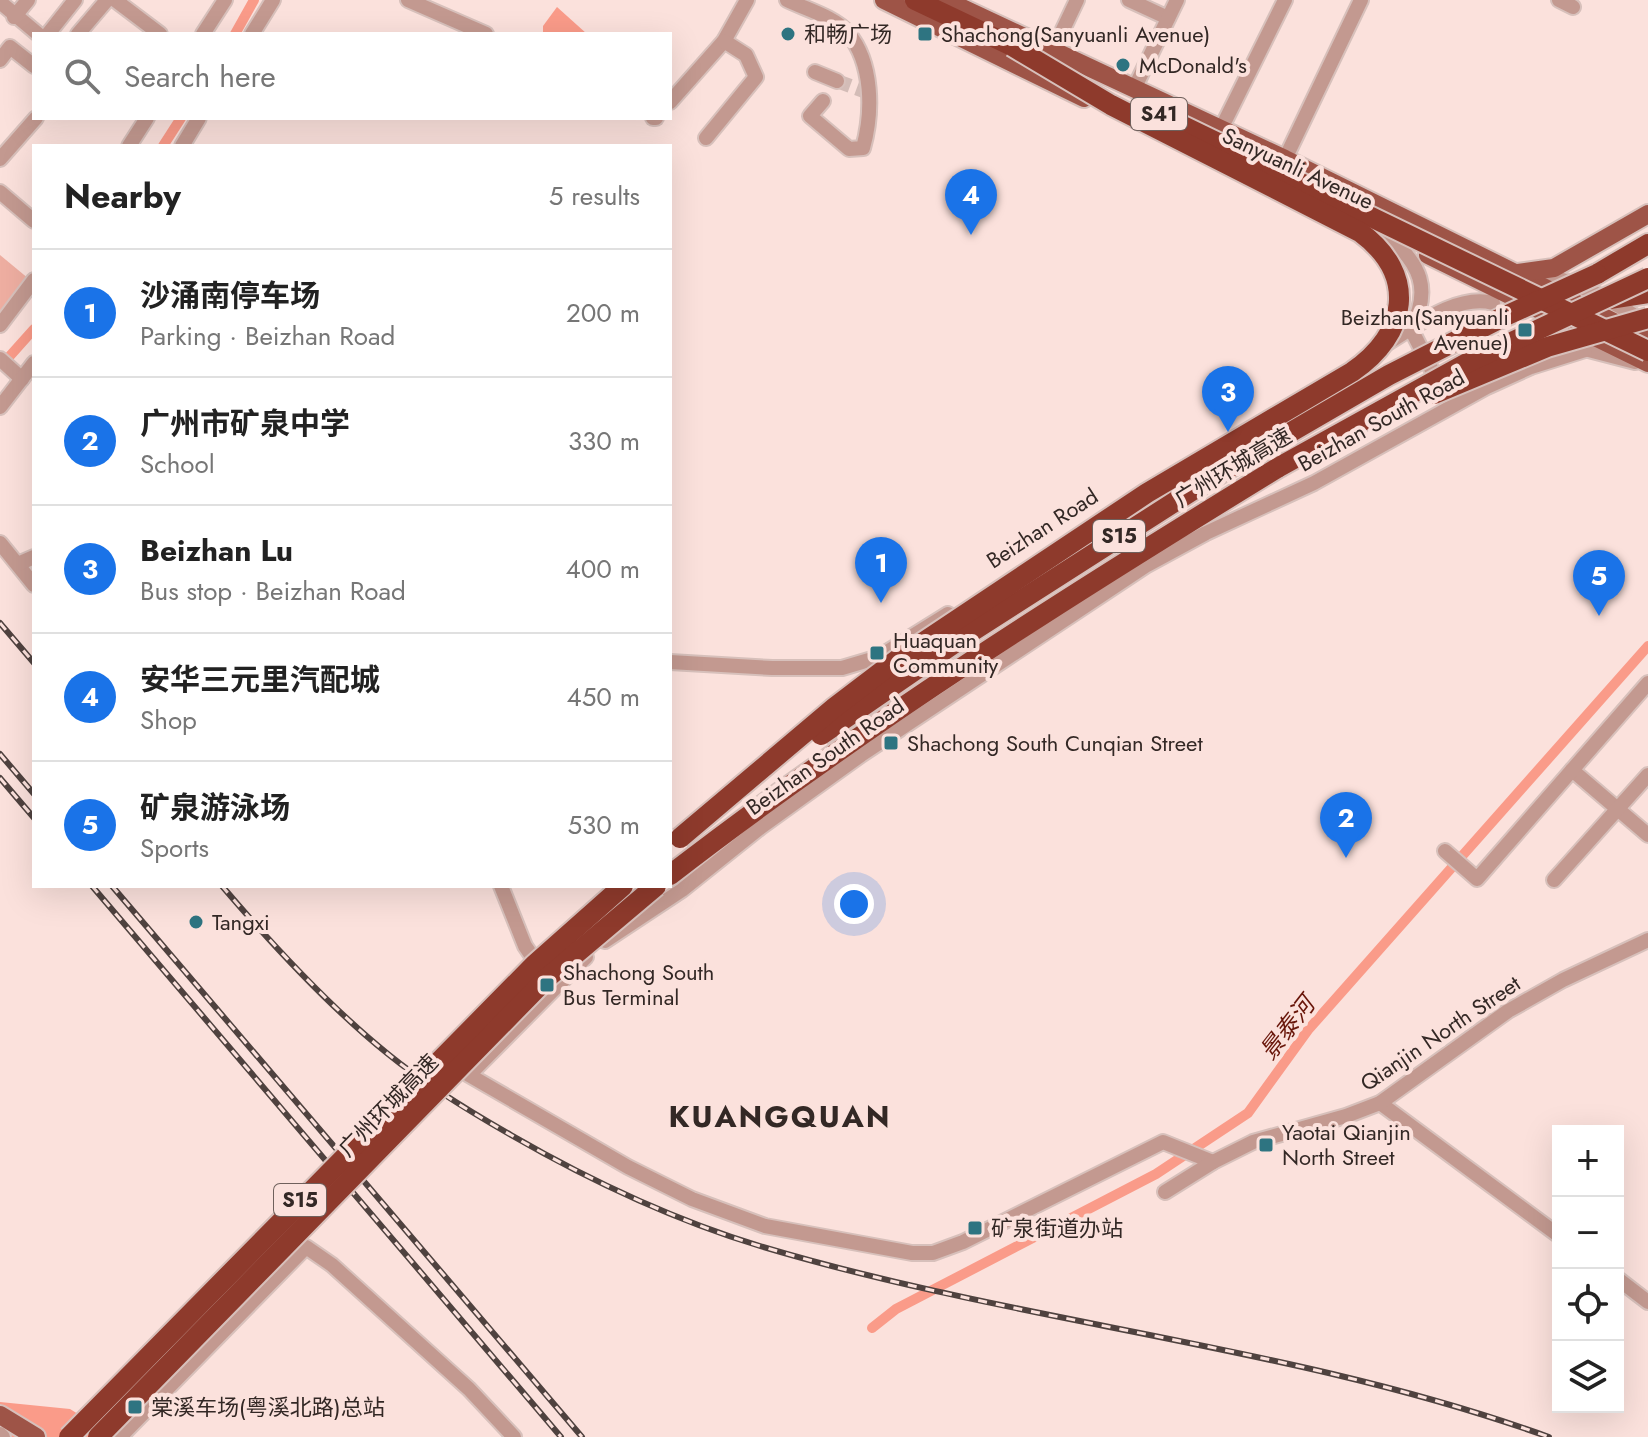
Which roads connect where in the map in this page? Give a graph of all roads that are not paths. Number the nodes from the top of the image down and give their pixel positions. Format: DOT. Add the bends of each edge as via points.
graph roads {
  1 [pos="28,0"];
  2 [pos="75,0"];
  3 [pos="107,0"];
  4 [pos="115,0"];
  5 [pos="225,0"];
  6 [pos="273,0"];
  7 [pos="408,0"];
  8 [pos="747,0"];
  9 [pos="787,0"];
  10 [pos="884,0"];
  11 [pos="915,0"];
  12 [pos="945,0"];
  13 [pos="1077,0"];
  14 [pos="1129,0"];
  15 [pos="1177,0"];
  16 [pos="1285,0"];
  17 [pos="1361,0"];
  18 [pos="1559,0"];
  19 [pos="0,2"];
  20 [pos="1573,7"];
  21 [pos="14,17"];
  22 [pos="1168,18"];
  23 [pos="35,32"];
  24 [pos="50,32"];
  25 [pos="80,32"];
  26 [pos="157,32"];
  27 [pos="204,32"];
  28 [pos="253,32"];
  29 [pos="481,32"];
  30 [pos="724,41"];
  31 [pos="1012,47"];
  32 [pos="1053,50"];
  33 [pos="0,60"];
  34 [pos="32,64"];
  35 [pos="815,72"];
  36 [pos="1040,78"];
  37 [pos="837,81"];
  38 [pos="1135,87"];
  39 [pos="672,100"];
  40 [pos="823,101"];
  41 [pos="34,120"];
  42 [pos="146,120"];
  43 [pos="198,120"];
  44 [pos="1221,129"];
  45 [pos="706,138"];
  46 [pos="130,144"];
  47 [pos="183,144"];
  48 [pos="0,159"];
  49 [pos="1285,159"];
  50 [pos="1305,185"];
  51 [pos="0,192"];
  52 [pos="1648,214"];
  53 [pos="32,219"];
  54 [pos="1388,236"];
  55 [pos="1648,244"];
  56 [pos="1648,251"];
  57 [pos="1453,268"];
  58 [pos="1518,273"];
  59 [pos="1597,274"];
  60 [pos="1648,278"];
  61 [pos="32,283"];
  62 [pos="1648,293"];
  63 [pos="1493,303"];
  64 [pos="1648,318"];
  65 [pos="0,325"];
  66 [pos="1648,326"];
  67 [pos="1411,329"];
  68 [pos="1648,339"];
  69 [pos="1585,350"];
  70 [pos="1648,351"];
  71 [pos="0,359"];
  72 [pos="1648,364"];
  73 [pos="32,366"];
  74 [pos="22,379"];
  75 [pos="1450,406"];
  76 [pos="0,407"];
  77 [pos="1279,467"];
  78 [pos="0,543"];
  79 [pos="32,558"];
  80 [pos="18,564"];
  81 [pos="32,582"];
  82 [pos="672,662"];
  83 [pos="1648,683"];
  84 [pos="1572,770"];
  85 [pos="1648,775"];
  86 [pos="1618,809"];
  87 [pos="1648,835"];
  88 [pos="675,842"];
  89 [pos="1445,851"];
  90 [pos="672,873"];
  91 [pos="1554,880"];
  92 [pos="502,888"];
  93 [pos="621,888"];
  94 [pos="654,888"];
  95 [pos="1648,940"];
  96 [pos="555,987"];
  97 [pos="1380,1103"];
  98 [pos="1213,1162"];
  99 [pos="1165,1192"];
  100 [pos="1552,1231"];
  101 [pos="1624,1284"];
  102 [pos="1648,1302"];
  103 [pos="0,1415"];
  104 [pos="1,1433"];
  105 [pos="122,1435"];
  106 [pos="17,1437"];
  107 [pos="36,1437"];
  108 [pos="69,1437"];
  109 [pos="98,1437"];
  110 [pos="514,1437"];
  1 -- 21 [label="street"];
  2 -- 24 [label="street"];
  3 -- 25 [label="street"];
  4 -- 26 [label="street"];
  5 -- 27 [label="street"];
  6 -- 28 [label="street"];
  7 -- 29 [label="street"];
  8 -- 30 [label="street"];
  9 -- 40 [label="street" via="837,24 860,48 869,93 863,148 849,149 810,116"];
  10 -- 31 [label="main road, Sanyuanli Avenue"];
  11 -- 31 [label="highway, S41"];
  12 -- 31 [label="main road, Sanyuanli Avenue"];
  13 -- 32 [label="street"];
  14 -- 22 [label="street"];
  15 -- 22 [label="street"];
  16 -- 44 [label="street"];
  17 -- 49 [label="street"];
  18 -- 20 [label="street"];
  19 -- 21 [label="street"];
  21 -- 23 [label="street"];
  22 -- 38 [label="street"];
  30 -- 39 [label="street"];
  30 -- 45 [label="street" via="746,55 756,77"];
  31 -- 32 [label="main road, Sanyuanli Avenue"];
  31 -- 36 [label="main road, Sanyuanli Avenue"];
  31 -- 50 [label="highway, S41, bridge"];
  31 -- 88 [label="highway, bridge" via="1111,105 1360,232 1395,272 1399,306 1392,327 1378,351 1352,372 1136,500 898,659"];
  32 -- 36 [label="street"];
  32 -- 38 [label="main road, Sanyuanli Avenue"];
  33 -- 34 [label="street" via="10,47"];
  35 -- 37 [label="street"];
  36 -- 54 [label="main road, Sanyuanli Avenue"];
  38 -- 44 [label="main road, Sanyuanli Avenue"];
  41 -- 48 [label="street"];
  42 -- 46 [label="street"];
  43 -- 47 [label="street"];
  44 -- 49 [label="main road, Sanyuanli Avenue"];
  49 -- 58 [label="main road, Sanyuanli Avenue"];
  50 -- 62 [label="highway, bridge" via="1397,218 1551,290 1601,299"];
  50 -- 70 [label="highway, bridge"];
  51 -- 53 [label="street"];
  52 -- 58 [label="main road" via="1554,268"];
  54 -- 57 [label="main road, Sanyuanli Avenue"];
  54 -- 67 [label="street" via="1409,254 1421,280 1419,310"];
  55 -- 59 [label="highway"];
  56 -- 59 [label="highway, 广州环城高速 / S15"];
  57 -- 63 [label="street"];
  57 -- 72 [label="main road, Sanyuanli Avenue"];
  58 -- 66 [label="street" via="1562,280"];
  58 -- 68 [label="main road, Sanyuanli Avenue"];
  59 -- 88 [label="highway, 广州环城高速 / S15, bridge" via="1389,375 1212,478 854,711"];
  60 -- 77 [label="highway, 广州环城高速 / S15, bridge" via="1467,363"];
  61 -- 65 [label="street"];
  63 -- 67 [label="street, Beizhan Road" via="1455,306"];
  63 -- 69 [label="street"];
  64 -- 77 [label="highway, bridge" via="1504,364"];
  67 -- 75 [label="street"];
  67 -- 82 [label="street, Beizhan Road" via="1174,469 879,657 842,668"];
  69 -- 72 [label="street"];
  69 -- 75 [label="street, Beizhan South Road" via="1531,367"];
  71 -- 74 [label="street"];
  73 -- 74 [label="street"];
  74 -- 76 [label="street"];
  75 -- 96 [label="street, Beizhan South Road" via="1102,593 812,789 682,890 609,938"];
  77 -- 90 [label="highway, 广州环城高速 / S15" via="933,685 782,789"];
  78 -- 80 [label="street"];
  79 -- 80 [label="street"];
  80 -- 81 [label="street"];
  83 -- 84 [label="street"];
  84 -- 86 [label="street"];
  84 -- 89 [label="street" via="1477,879"];
  85 -- 86 [label="street"];
  86 -- 87 [label="street"];
  86 -- 91 [label="street"];
  92 -- 96 [label="street" via="525,946"];
  93 -- 108 [label="highway, 广州环城高速 / S15, bridge" via="523,975"];
  94 -- 109 [label="highway, 广州环城高速 / S15, bridge" via="547,978"];
  95 -- 97 [label="street, Qianjin North Street" via="1508,1011"];
  96 -- 98 [label="street, Beizhan South Road" via="469,1075 628,1167 692,1199 765,1226 922,1255 963,1242 1163,1142"];
  97 -- 98 [label="street, Qianjin North Street" via="1268,1136"];
  97 -- 100 [label="street"];
  98 -- 99 [label="street, Qianjin North Street"];
  101 -- 102 [label="street"];
  103 -- 107 [label="main road"];
  104 -- 106 [label="main road"];
  105 -- 110 [label="street" via="306,1247 469,1389"];
}
